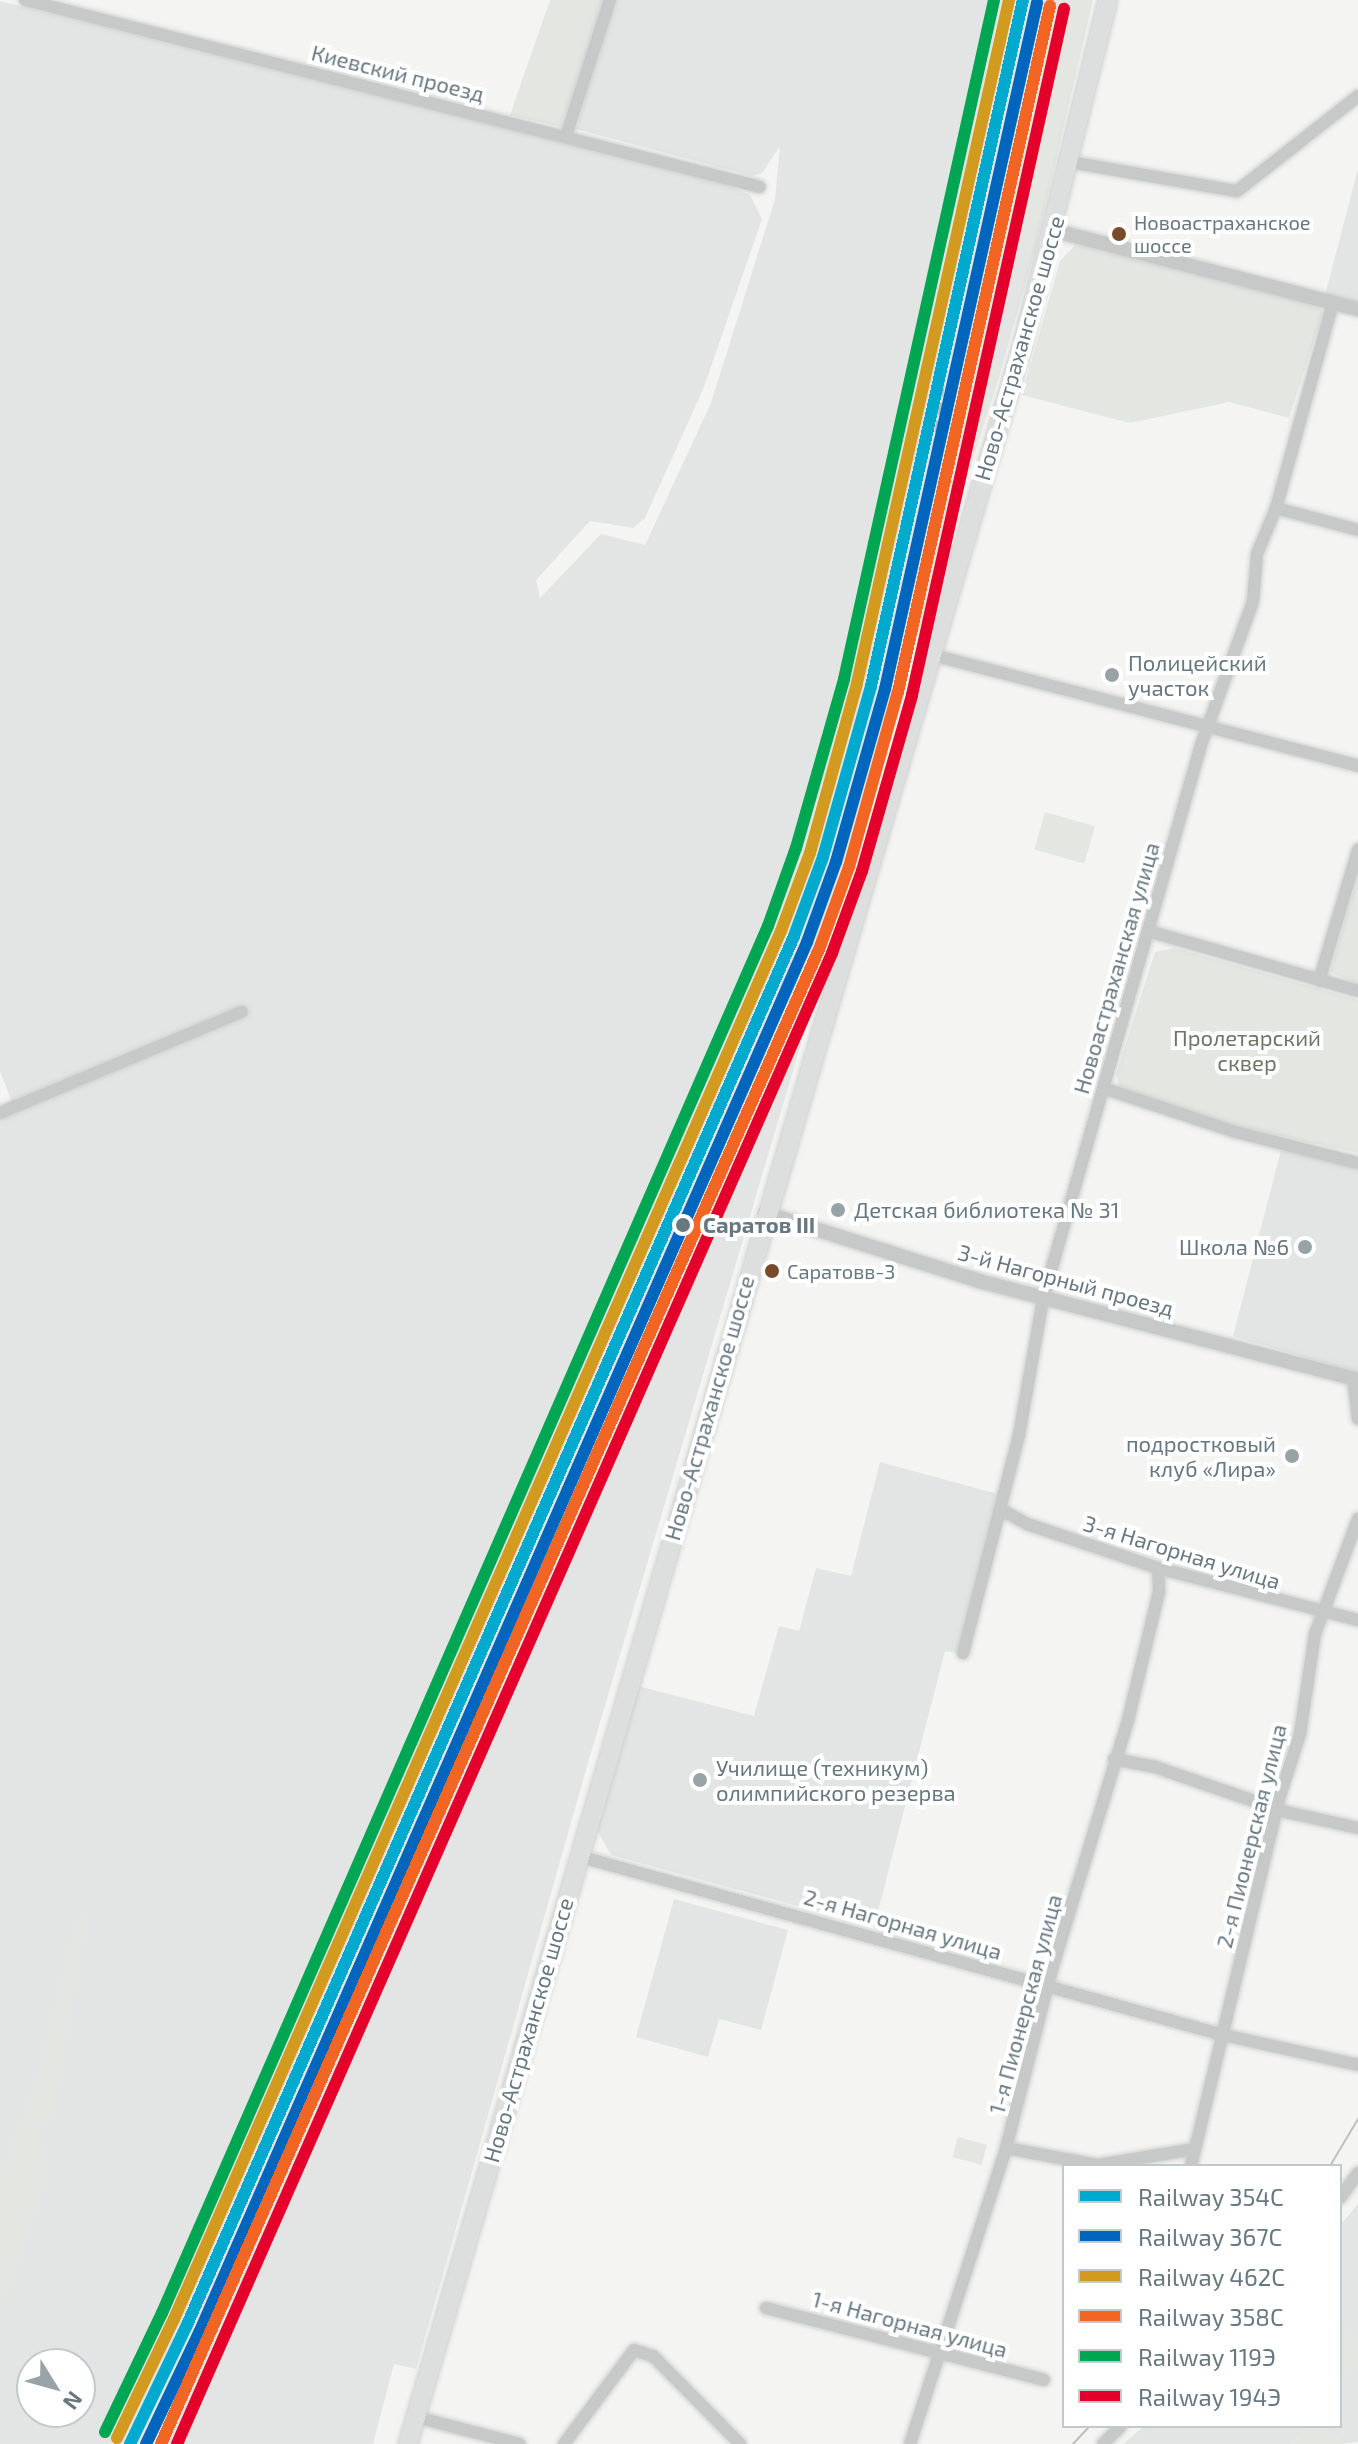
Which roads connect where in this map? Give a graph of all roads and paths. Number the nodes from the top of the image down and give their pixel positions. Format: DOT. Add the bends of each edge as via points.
graph roads {
  1 [pos="25,0"];
  2 [pos="610,0"];
  3 [pos="1108,0"];
  4 [pos="1358,96"];
  5 [pos="566,136"];
  6 [pos="1070,162"];
  7 [pos="760,187"];
  8 [pos="1052,230"];
  9 [pos="1333,302"];
  10 [pos="1358,309"];
  11 [pos="1276,508"];
  12 [pos="1358,530"];
  13 [pos="929,654"];
  14 [pos="1209,726"];
  15 [pos="1358,766"];
  16 [pos="1358,850"];
  17 [pos="1148,931"];
  18 [pos="1319,981"];
  19 [pos="1358,991"];
  20 [pos="242,1012"];
  21 [pos="1103,1088"];
  22 [pos="0,1113"];
  23 [pos="1358,1163"];
  24 [pos="765,1213"];
  25 [pos="1043,1299"];
  26 [pos="1356,1379"];
  27 [pos="1358,1419"];
  28 [pos="1000,1509"];
  29 [pos="1358,1519"];
  30 [pos="1158,1568"];
  31 [pos="1326,1611"];
  32 [pos="1358,1620"];
  33 [pos="963,1653"];
  34 [pos="1114,1759"];
  35 [pos="1278,1809"];
  36 [pos="1358,1828"];
  37 [pos="578,1856"];
  38 [pos="1049,1985"];
  39 [pos="1223,2035"];
  40 [pos="1358,2065"];
  41 [pos="1006,2148"];
  42 [pos="1195,2149"];
  43 [pos="1093,2164"];
  44 [pos="1104,2164"];
  45 [pos="1191,2164"];
  46 [pos="1358,2173"];
  47 [pos="1342,2195"];
  48 [pos="766,2308"];
  49 [pos="942,2353"];
  50 [pos="1044,2380"];
  51 [pos="416,2417"];
  52 [pos="1119,2428"];
  53 [pos="408,2444"];
  54 [pos="520,2444"];
  55 [pos="564,2444"];
  56 [pos="740,2444"];
  57 [pos="910,2444"];
  58 [pos="1103,2444"];
  1 -- 5 [label="street, Киевский проезд"];
  2 -- 5 [label="street"];
  3 -- 6 [label="main road, Ново-Астраханское шоссе"];
  4 -- 6 [label="street" via="1237,191"];
  5 -- 7 [label="street, Киевский проезд"];
  6 -- 8 [label="main road, Ново-Астраханское шоссе"];
  8 -- 9 [label="street"];
  8 -- 13 [label="main road, Ново-Астраханское шоссе"];
  9 -- 10 [label="street"];
  9 -- 11 [label="street, Новоастраханская улица"];
  11 -- 12 [label="street"];
  11 -- 14 [label="street, Новоастраханская улица" via="1257,554 1253,601"];
  13 -- 14 [label="street"];
  13 -- 24 [label="main road, Ново-Астраханское шоссе"];
  14 -- 15 [label="street"];
  14 -- 17 [label="street, Новоастраханская улица"];
  16 -- 18 [label="street"];
  17 -- 18 [label="street"];
  17 -- 21 [label="street, Новоастраханская улица"];
  18 -- 19 [label="street"];
  20 -- 22 [label="street"];
  21 -- 23 [label="street" via="1232,1131"];
  21 -- 25 [label="street, Новоастраханская улица"];
  24 -- 25 [label="street, 3-й Нагорный проезд"];
  24 -- 37 [label="main road, Ново-Астраханское шоссе"];
  25 -- 26 [label="street, 3-й Нагорный проезд"];
  25 -- 28 [label="street, Новоастраханская улица"];
  26 -- 27 [label="street"];
  28 -- 30 [label="street, 3-я Нагорная улица" via="1027,1524"];
  28 -- 33 [label="street, Новоастраханская улица"];
  29 -- 31 [label="street, 2-я Пионерская улица"];
  30 -- 31 [label="street, 3-я Нагорная улица"];
  30 -- 34 [label="street, 1-я Пионерская улица" via="1159,1592"];
  31 -- 32 [label="street, 3-я Нагорная улица"];
  31 -- 35 [label="street, 2-я Пионерская улица" via="1315,1634 1300,1734"];
  34 -- 35 [label="street" via="1155,1767"];
  34 -- 38 [label="street, 1-я Пионерская улица"];
  35 -- 36 [label="street"];
  35 -- 39 [label="street, 2-я Пионерская улица"];
  37 -- 38 [label="street, 2-я Нагорная улица"];
  37 -- 51 [label="main road, Ново-Астраханское шоссе"];
  38 -- 39 [label="street, 2-я Нагорная улица"];
  38 -- 41 [label="street, 1-я Пионерская улица"];
  39 -- 40 [label="street, 2-я Нагорная улица"];
  39 -- 42 [label="street, 2-я Пионерская улица"];
  41 -- 43 [label="street"];
  41 -- 49 [label="street, 1-я Пионерская улица"];
  42 -- 44 [label="street"];
  42 -- 45 [label="street, 2-я Пионерская улица"];
  46 -- 47 [label="street"];
  48 -- 49 [label="street, 1-я Нагорная улица"];
  49 -- 50 [label="street, 1-я Нагорная улица"];
  49 -- 57 [label="street, 1-я Пионерская улица"];
  51 -- 53 [label="main road, Ново-Астраханское шоссе"];
  51 -- 54 [label="street"];
  52 -- 58 [label="street"];
  55 -- 56 [label="street" via="628,2354 640,2350 653,2356"];
}
